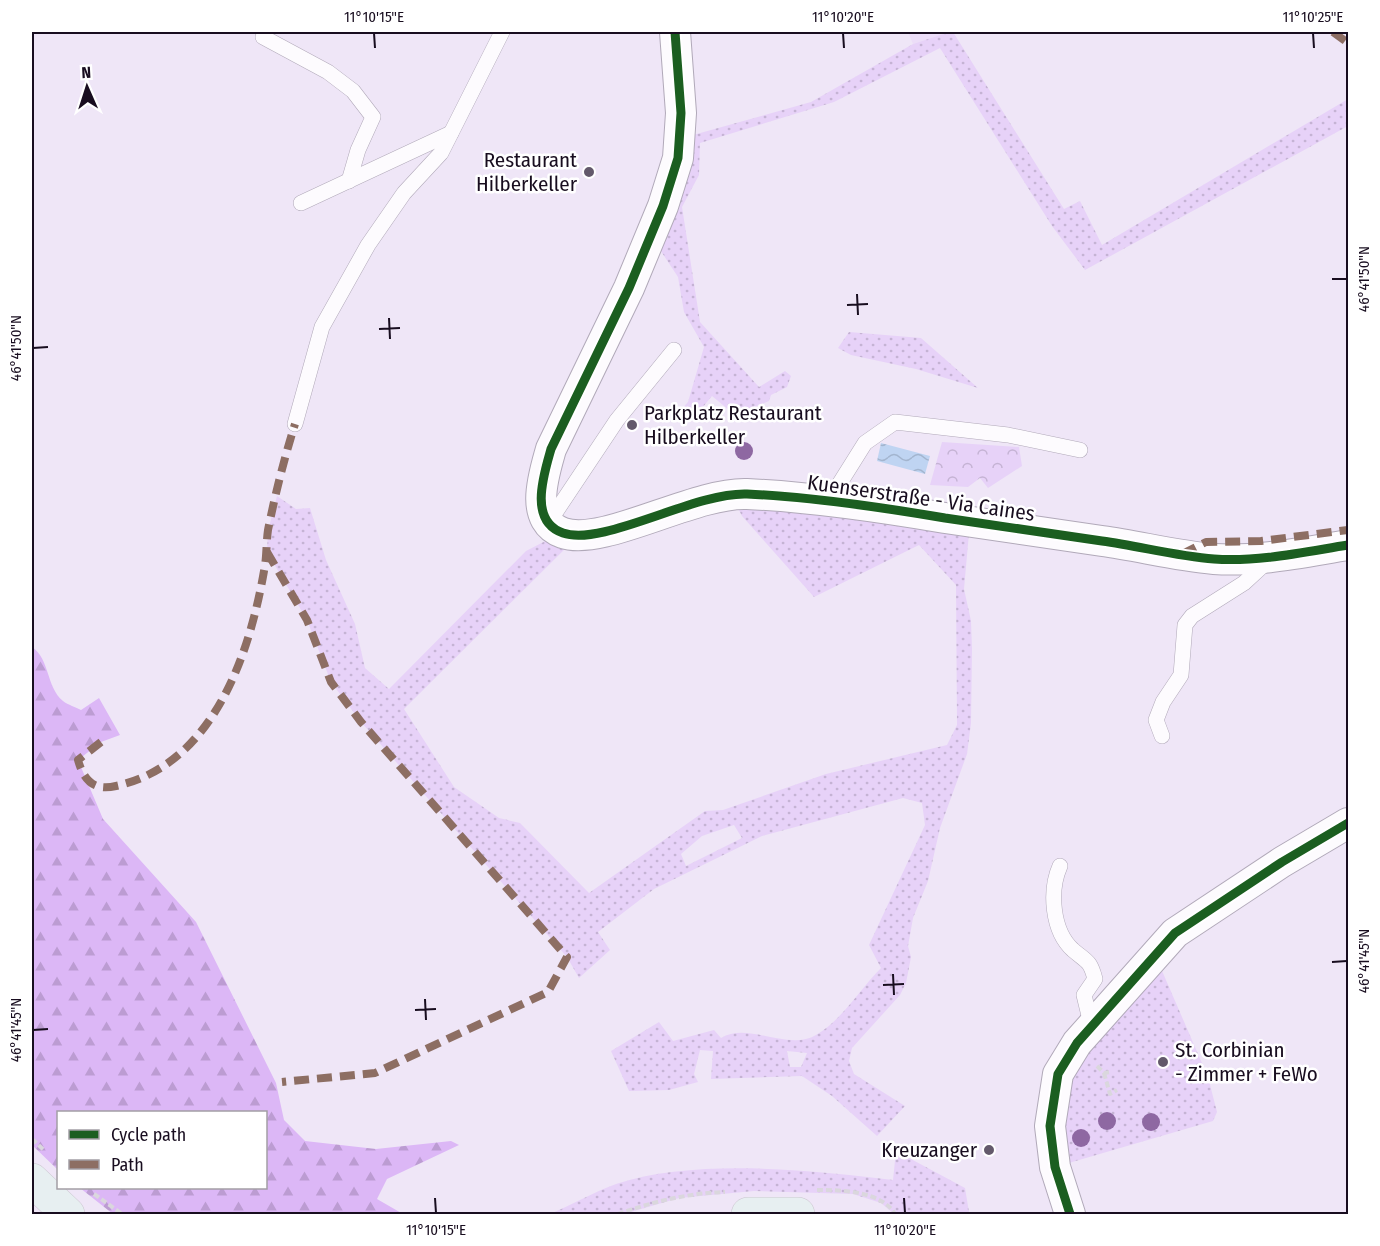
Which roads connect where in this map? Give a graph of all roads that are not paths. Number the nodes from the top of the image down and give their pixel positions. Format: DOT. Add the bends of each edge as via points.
graph roads {
  1 [pos="502,32"];
  2 [pos="675,32"];
  3 [pos="263,38"];
  4 [pos="451,133"];
  5 [pos="349,181"];
  6 [pos="301,203"];
  7 [pos="674,350"];
  8 [pos="295,424"];
  9 [pos="1080,450"];
  10 [pos="828,502"];
  11 [pos="549,522"];
  12 [pos="1348,545"];
  13 [pos="1271,558"];
  14 [pos="1162,736"];
  15 [pos="1348,823"];
  16 [pos="1060,867"];
  17 [pos="1092,1028"];
  18 [pos="32,1180"];
  19 [pos="68,1215"];
  20 [pos="748,1215"];
  21 [pos="798,1215"];
  22 [pos="1070,1215"];
  1 -- 4 [label="lane"];
  2 -- 11 [label="street" via="681,113 678,158 629,288 551,449 541,492 541,506"];
  3 -- 5 [label="lane" via="328,72 353,91 373,117"];
  4 -- 5 [label="lane"];
  4 -- 8 [label="lane" via="441,153 404,193 369,245 322,327"];
  5 -- 6 [label="lane"];
  7 -- 11 [label="lane" via="617,420"];
  9 -- 10 [label="lane" via="1008,435 895,422 865,442"];
  10 -- 11 [label="street, Kuenserstraße - Via Caines" via="745,494 714,498 615,529 578,536 561,533"];
  10 -- 13 [label="street, Kuenserstraße - Via Caines" via="890,507 1215,559"];
  12 -- 13 [label="street, Kuenserstraße - Via Caines"];
  13 -- 14 [label="lane" via="1244,583 1192,616 1185,625 1181,675 1156,720"];
  15 -- 17 [label="street" via="1175,933"];
  16 -- 17 [label="lane" via="1052,896 1057,920 1071,949 1091,963 1095,979 1084,995"];
  17 -- 22 [label="street" via="1077,1043 1058,1074 1052,1106 1051,1147"];
  18 -- 19 [label="main road"];
  20 -- 21 [label="main road"];
}
